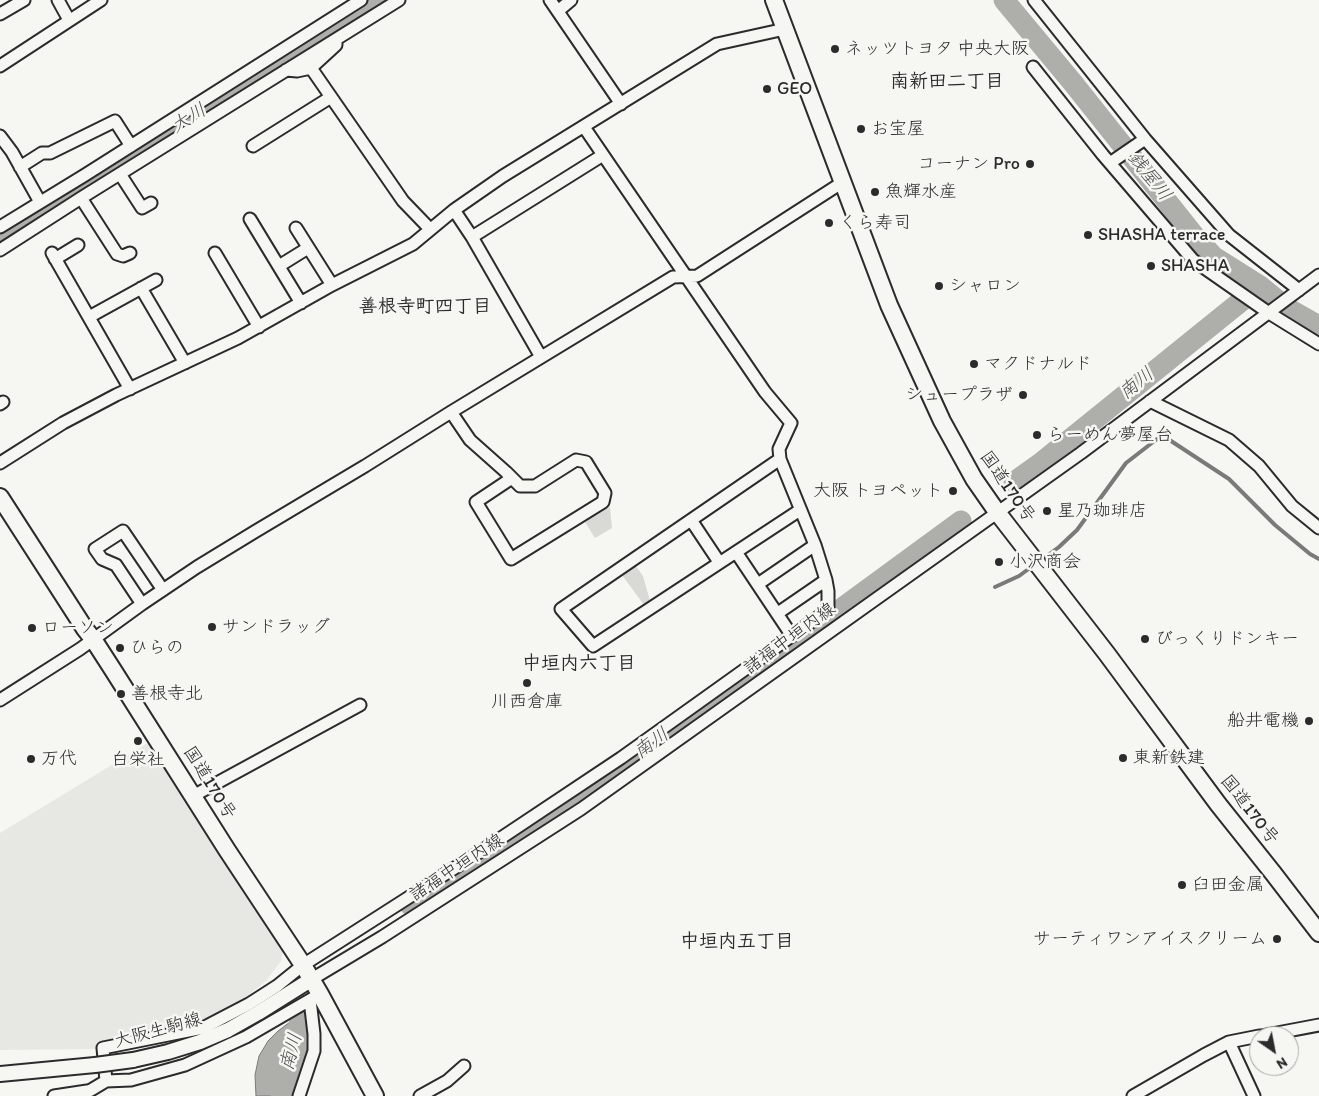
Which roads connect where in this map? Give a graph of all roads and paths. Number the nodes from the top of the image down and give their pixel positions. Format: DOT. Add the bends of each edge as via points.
graph roads {
  1 [pos="24,0"];
  2 [pos="58,0"];
  3 [pos="101,0"];
  4 [pos="361,0"];
  5 [pos="399,0"];
  6 [pos="550,0"];
  7 [pos="571,0"];
  8 [pos="774,0"];
  9 [pos="1034,0"];
  10 [pos="558,11"];
  11 [pos="0,14"];
  12 [pos="69,20"];
  13 [pos="785,29"];
  14 [pos="336,39"];
  15 [pos="0,66"];
  16 [pos="1033,67"];
  17 [pos="311,68"];
  18 [pos="286,70"];
  19 [pos="331,97"];
  20 [pos="621,104"];
  21 [pos="584,127"];
  22 [pos="0,136"];
  23 [pos="1145,139"];
  24 [pos="131,146"];
  25 [pos="253,146"];
  26 [pos="603,156"];
  27 [pos="1110,163"];
  28 [pos="20,167"];
  29 [pos="120,174"];
  30 [pos="90,182"];
  31 [pos="843,182"];
  32 [pos="81,198"];
  33 [pos="40,202"];
  34 [pos="151,203"];
  35 [pos="454,210"];
  36 [pos="250,219"];
  37 [pos="0,227"];
  38 [pos="296,228"];
  39 [pos="430,229"];
  40 [pos="472,237"];
  41 [pos="78,245"];
  42 [pos="308,248"];
  43 [pos="0,250"];
  44 [pos="130,253"];
  45 [pos="215,253"];
  46 [pos="278,266"];
  47 [pos="1319,275"];
  48 [pos="686,277"];
  49 [pos="156,280"];
  50 [pos="332,285"];
  51 [pos="141,288"];
  52 [pos="1299,290"];
  53 [pos="301,303"];
  54 [pos="1276,308"];
  55 [pos="89,317"];
  56 [pos="259,326"];
  57 [pos="1319,344"];
  58 [pos="541,356"];
  59 [pos="184,363"];
  60 [pos="130,389"];
  61 [pos="1150,401"];
  62 [pos="451,412"];
  63 [pos="780,459"];
  64 [pos="0,463"];
  65 [pos="512,478"];
  66 [pos="0,497"];
  67 [pos="800,510"];
  68 [pos="998,512"];
  69 [pos="691,520"];
  70 [pos="1319,528"];
  71 [pos="815,545"];
  72 [pos="736,552"];
  73 [pos="719,562"];
  74 [pos="826,580"];
  75 [pos="758,584"];
  76 [pos="163,590"];
  77 [pos="142,604"];
  78 [pos="778,613"];
  79 [pos="792,636"];
  80 [pos="93,639"];
  81 [pos="0,700"];
  82 [pos="360,705"];
  83 [pos="193,796"];
  84 [pos="1319,933"];
  85 [pos="307,972"];
  86 [pos="315,997"];
  87 [pos="1319,1025"];
  88 [pos="1299,1029"];
  89 [pos="1249,1038"];
  90 [pos="1229,1042"];
  91 [pos="464,1066"];
  92 [pos="0,1074"];
  93 [pos="106,1081"];
  94 [pos="91,1090"];
  95 [pos="54,1096"];
  96 [pos="80,1096"];
  97 [pos="299,1096"];
  98 [pos="375,1096"];
  99 [pos="420,1096"];
  100 [pos="1133,1096"];
  101 [pos="1254,1096"];
  1 -- 11 [label="street"];
  2 -- 12 [label="street"];
  3 -- 12 [label="street"];
  4 -- 24 [label="street"];
  5 -- 14 [label="street"];
  6 -- 10 [label="street"];
  7 -- 10 [label="street"];
  8 -- 13 [label="highway, 国道170号"];
  9 -- 23 [label="street"];
  10 -- 20 [label="street"];
  12 -- 15 [label="street"];
  13 -- 20 [label="street" via="717,44"];
  13 -- 31 [label="highway, 国道170号"];
  14 -- 17 [label="street" via="336,45"];
  14 -- 18 [label="street"];
  16 -- 27 [label="street"];
  17 -- 18 [label="street"];
  17 -- 19 [label="street"];
  18 -- 29 [label="street"];
  19 -- 25 [label="street"];
  19 -- 39 [label="street" via="403,201"];
  20 -- 21 [label="street"];
  21 -- 26 [label="street"];
  21 -- 35 [label="street"];
  22 -- 28 [label="street"];
  23 -- 27 [label="street"];
  23 -- 52 [label="street" via="1229,235"];
  24 -- 28 [label="street" via="115,121"];
  24 -- 30 [label="street"];
  26 -- 40 [label="street"];
  26 -- 48 [label="street"];
  27 -- 54 [label="street" via="1193,260"];
  28 -- 33 [label="street"];
  29 -- 30 [label="street"];
  29 -- 34 [label="street" via="142,208"];
  30 -- 32 [label="street"];
  30 -- 33 [label="street"];
  31 -- 48 [label="street" via="697,276"];
  31 -- 68 [label="highway, 国道170号" via="889,305 938,413 974,479"];
  32 -- 43 [label="street"];
  32 -- 44 [label="street" via="117,254"];
  33 -- 37 [label="street"];
  35 -- 39 [label="street"];
  35 -- 40 [label="street"];
  36 -- 46 [label="street"];
  38 -- 42 [label="street"];
  39 -- 50 [label="street" via="412,244"];
  40 -- 58 [label="street"];
  41 -- 55 [label="street" via="53,256"];
  42 -- 46 [label="street"];
  42 -- 50 [label="street"];
  45 -- 56 [label="street"];
  46 -- 53 [label="street"];
  47 -- 52 [label="street, 諸福中垣内線"];
  48 -- 58 [label="street" via="673,277"];
  48 -- 63 [label="street" via="764,392 791,423 779,449"];
  49 -- 51 [label="street"];
  50 -- 53 [label="street"];
  51 -- 55 [label="street"];
  51 -- 59 [label="street"];
  52 -- 54 [label="street, 諸福中垣内線"];
  53 -- 56 [label="street"];
  54 -- 57 [label="street"];
  54 -- 61 [label="street, 諸福中垣内線"];
  55 -- 60 [label="street"];
  56 -- 59 [label="street"];
  58 -- 62 [label="street"];
  59 -- 60 [label="street"];
  60 -- 64 [label="street" via="63,423"];
  61 -- 68 [label="street, 諸福中垣内線"];
  61 -- 70 [label="street" via="1228,440 1259,466 1292,506"];
  62 -- 65 [label="street" via="470,440"];
  62 -- 76 [label="street"];
  63 -- 67 [label="street"];
  63 -- 69 [label="street"];
  65 -- 65 [label="street" via="476,502 511,559 603,502 605,493 586,462 576,460 536,486 520,486"];
  66 -- 80 [label="highway, 国道170号"];
  67 -- 71 [label="street"];
  67 -- 72 [label="street"];
  68 -- 84 [label="highway, 国道170号"];
  68 -- 85 [label="street, 諸福中垣内線" via="581,809 382,938"];
  69 -- 73 [label="street"];
  69 -- 73 [label="street" via="561,609 593,646"];
  71 -- 74 [label="street"];
  71 -- 75 [label="street"];
  72 -- 73 [label="street"];
  72 -- 75 [label="street"];
  74 -- 78 [label="street"];
  74 -- 79 [label="street" via="828,610"];
  75 -- 78 [label="street"];
  76 -- 77 [label="street"];
  76 -- 77 [label="street" via="123,531 95,549 102,559 116,564"];
  77 -- 80 [label="street"];
  78 -- 79 [label="street"];
  79 -- 85 [label="street" via="621,758"];
  80 -- 81 [label="street"];
  80 -- 83 [label="highway, 国道170号"];
  82 -- 83 [label="street"];
  83 -- 85 [label="highway, 国道170号"];
  85 -- 86 [label="highway, 国道170号"];
  85 -- 92 [label="main road, 大阪生駒線, bridge" via="258,1013 200,1042 133,1060"];
  85 -- 93 [label="street" via="203,1028 103,1048"];
  86 -- 93 [label="street" via="246,1036 185,1065 132,1080"];
  86 -- 97 [label="street" via="314,1051"];
  86 -- 98 [label="highway, 国道170号"];
  87 -- 88 [label="street"];
  89 -- 90 [label="street"];
  90 -- 100 [label="street"];
  90 -- 101 [label="street"];
  91 -- 99 [label="street" via="447,1081"];
  93 -- 94 [label="street"];
  94 -- 95 [label="street"];
  94 -- 96 [label="street"];
}
